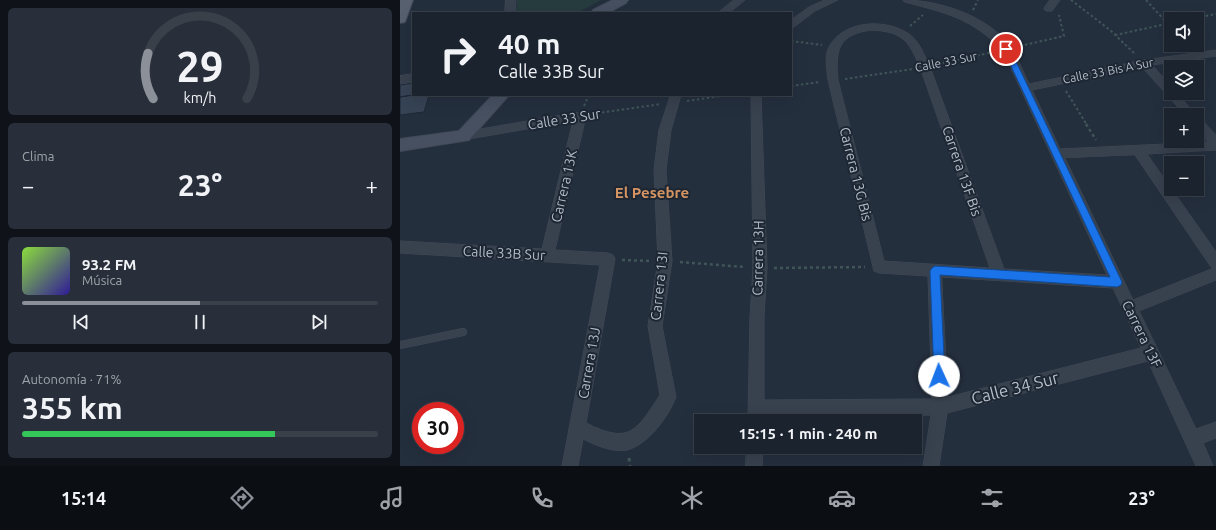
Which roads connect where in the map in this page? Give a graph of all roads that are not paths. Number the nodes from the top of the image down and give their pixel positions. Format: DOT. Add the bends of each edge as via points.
graph roads {
  1 [pos="406,0"];
  2 [pos="511,0"];
  3 [pos="622,0"];
  4 [pos="740,0"];
  5 [pos="834,0"];
  6 [pos="908,0"];
  7 [pos="1054,0"];
  8 [pos="1049,9"];
  9 [pos="510,12"];
  10 [pos="600,12"];
  11 [pos="724,12"];
  12 [pos="400,19"];
  13 [pos="792,24"];
  14 [pos="901,34"];
  15 [pos="1216,53"];
  16 [pos="1144,63"];
  17 [pos="412,78"];
  18 [pos="400,80"];
  19 [pos="1164,85"];
  20 [pos="1025,88"];
  21 [pos="501,96"];
  22 [pos="756,96"];
  23 [pos="674,99"];
  24 [pos="1177,100"];
  25 [pos="1185,108"];
  26 [pos="580,116"];
  27 [pos="1204,130"];
  28 [pos="462,136"];
  29 [pos="400,145"];
  30 [pos="1216,145"];
  31 [pos="1138,150"];
  32 [pos="1056,154"];
  33 [pos="400,247"];
  34 [pos="548,256"];
  35 [pos="608,259"];
  36 [pos="1216,264"];
  37 [pos="935,271"];
  38 [pos="999,274"];
  39 [pos="1216,274"];
  40 [pos="1117,282"];
  41 [pos="1129,308"];
  42 [pos="464,332"];
  43 [pos="400,345"];
  44 [pos="1151,353"];
  45 [pos="940,407"];
  46 [pos="756,414"];
  47 [pos="577,427"];
  48 [pos="1216,430"];
  49 [pos="1192,439"];
  50 [pos="755,454"];
  51 [pos="570,466"];
  52 [pos="754,466"];
  53 [pos="931,466"];
  54 [pos="1205,466"];
  1 -- 12 [label="main road"];
  2 -- 9 [label="street"];
  3 -- 10 [label="street"];
  4 -- 11 [label="street"];
  5 -- 13 [label="street" via="812,9"];
  6 -- 20 [label="street, Carrera 13F" via="968,19 990,31 1006,49"];
  7 -- 8 [label="street"];
  14 -- 37 [label="street, Carrera 13G Bis" via="873,27 858,28 844,34 834,46 831,60 833,80 879,267"];
  14 -- 38 [label="street, Carrera 13F Bis" via="912,42 925,67"];
  15 -- 16 [label="street, Calle 33 Bis A Sur"];
  16 -- 19 [label="street"];
  16 -- 20 [label="street, Calle 33 Bis A Sur"];
  17 -- 18 [label="street"];
  20 -- 32 [label="street, Carrera 13F"];
  21 -- 28 [label="street"];
  22 -- 46 [label="street, Carrera 13H" via="760,268"];
  23 -- 47 [label="street, Carrera 13I" via="665,130 660,170 665,261 655,326 668,397 646,430 626,442 603,440"];
  24 -- 25 [label="street"];
  26 -- 28 [label="street, Calle 33 Sur"];
  26 -- 34 [label="street, Carrera 13K"];
  27 -- 30 [label="street"];
  28 -- 29 [label="street, Calle 33 Sur"];
  30 -- 31 [label="street"];
  31 -- 32 [label="street"];
  31 -- 36 [label="street"];
  32 -- 40 [label="street, Carrera 13F"];
  33 -- 34 [label="street, Calle 33B Sur"];
  34 -- 35 [label="street, Calle 33B Sur"];
  35 -- 47 [label="street, Carrera 13J"];
  37 -- 38 [label="street"];
  37 -- 45 [label="street"];
  38 -- 40 [label="street"];
  39 -- 41 [label="street"];
  40 -- 41 [label="street, Carrera 13F"];
  41 -- 44 [label="street, Carrera 13F"];
  42 -- 43 [label="lane"];
  44 -- 45 [label="street, Calle 34 Sur"];
  44 -- 49 [label="street, Carrera 13F"];
  45 -- 46 [label="street, Calle 34 Sur"];
  45 -- 53 [label="street"];
  47 -- 51 [label="street, Carrera 13J"];
  48 -- 49 [label="street"];
  49 -- 54 [label="street, Carrera 13F"];
  50 -- 52 [label="street"];
}
